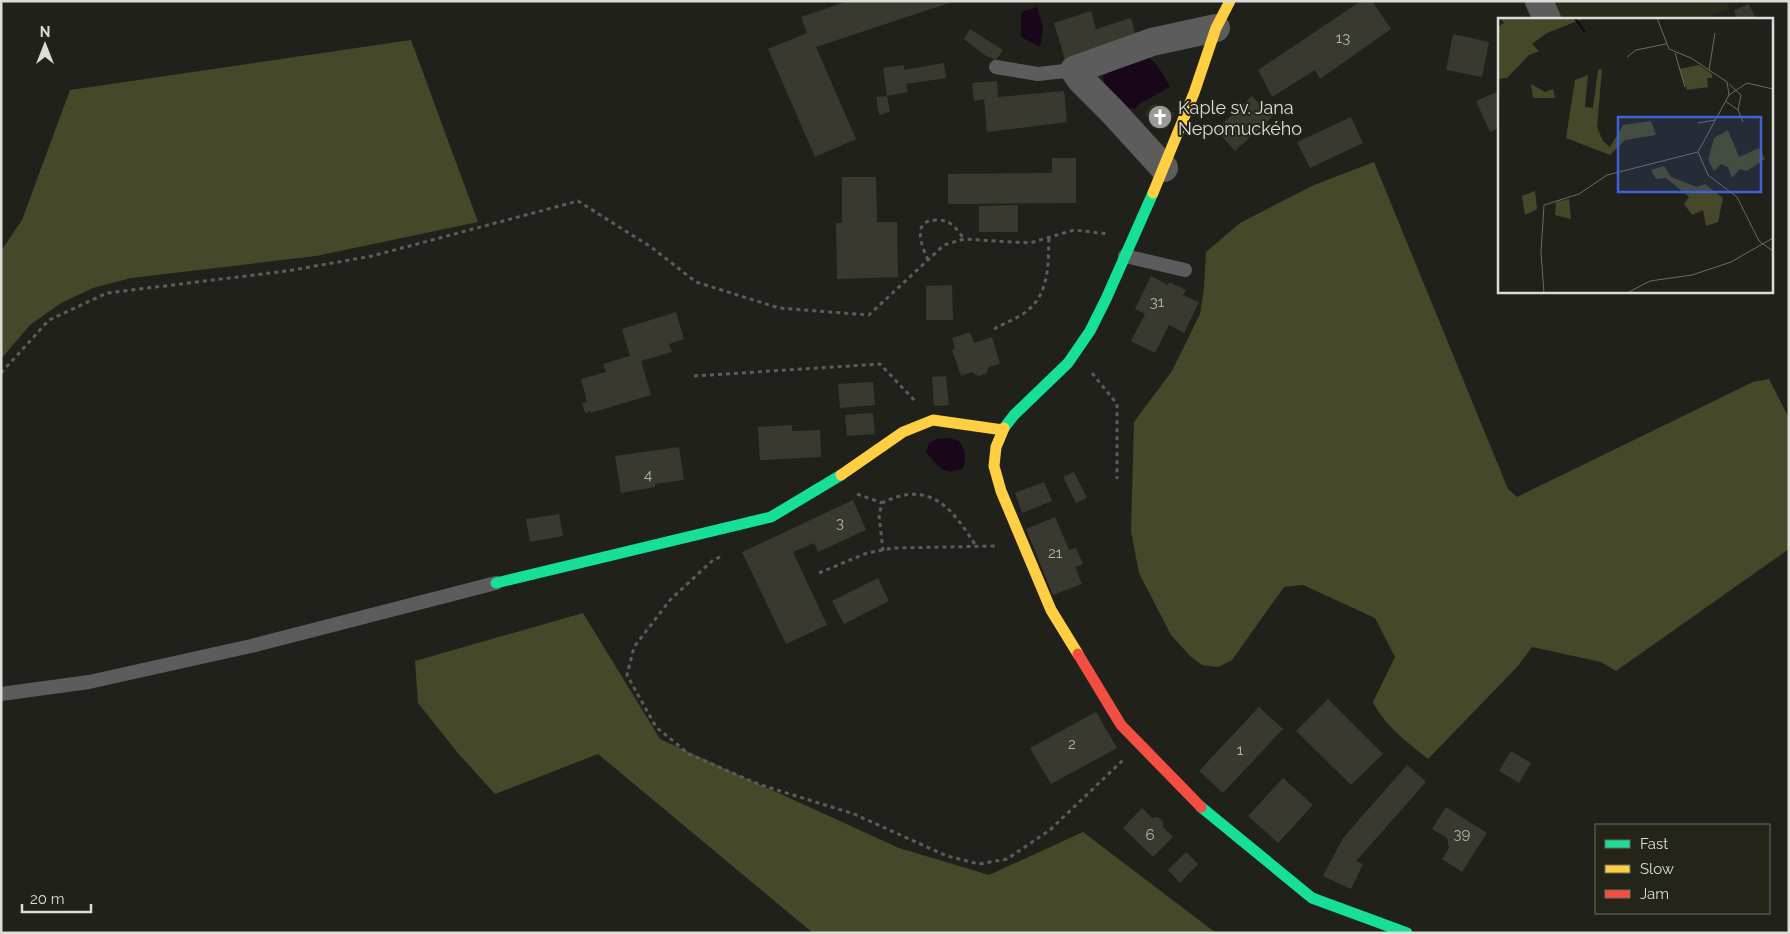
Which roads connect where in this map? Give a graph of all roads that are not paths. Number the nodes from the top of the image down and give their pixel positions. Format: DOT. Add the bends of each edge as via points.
graph roads {
  1 [pos="1230,1"];
  2 [pos="1539,1"];
  3 [pos="1547,18"];
  4 [pos="1216,28"];
  5 [pos="996,67"];
  6 [pos="1074,70"];
  7 [pos="1164,168"];
  8 [pos="1125,256"];
  9 [pos="1185,270"];
  10 [pos="1002,430"];
  11 [pos="496,583"];
  12 [pos="1,694"];
  13 [pos="1407,933"];
  1 -- 4 [label="street"];
  2 -- 3 [label="street"];
  4 -- 6 [label="street" via="1152,42"];
  4 -- 7 [label="street"];
  5 -- 6 [label="lane" via="1038,74"];
  6 -- 7 [label="street"];
  7 -- 8 [label="street"];
  8 -- 9 [label="lane"];
  8 -- 10 [label="street" via="1090,331 1068,363"];
  10 -- 11 [label="street" via="933,420 903,432 842,475 771,517"];
  10 -- 13 [label="street" via="994,466 1001,491 1051,610 1121,725 1205,811 1312,898"];
  11 -- 12 [label="lane" via="242,648 89,682"];
}
